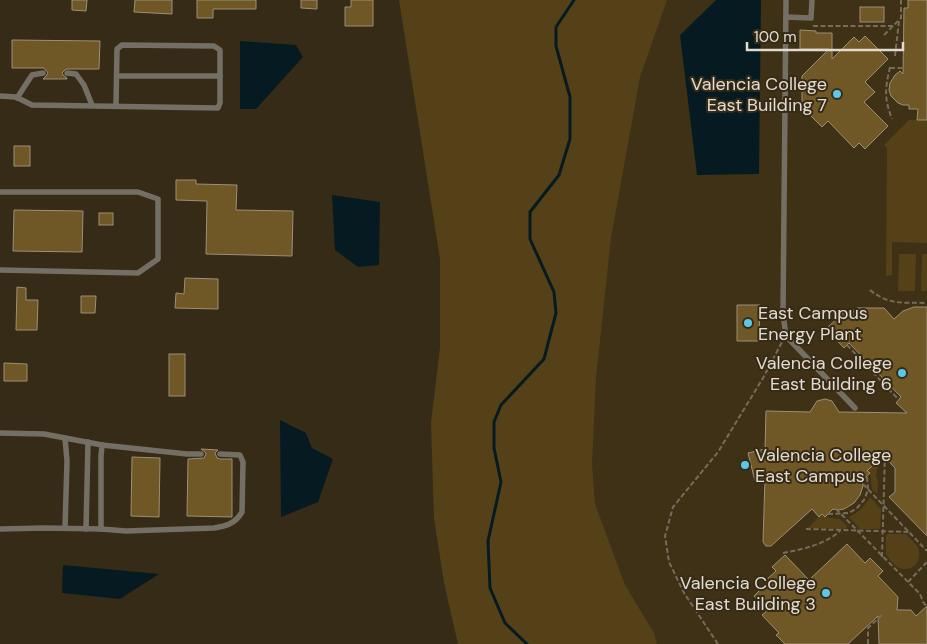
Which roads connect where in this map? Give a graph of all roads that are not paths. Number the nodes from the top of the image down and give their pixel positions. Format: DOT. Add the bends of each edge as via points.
graph roads {
  1 [pos="786,0"];
  2 [pos="812,0"];
  3 [pos="786,17"];
  4 [pos="43,73"];
  5 [pos="67,73"];
  6 [pos="117,76"];
  7 [pos="220,76"];
  8 [pos="0,96"];
  9 [pos="17,98"];
  10 [pos="92,105"];
  11 [pos="116,106"];
  12 [pos="0,192"];
  13 [pos="0,270"];
  14 [pos="855,408"];
  15 [pos="0,433"];
  16 [pos="65,438"];
  17 [pos="88,442"];
  18 [pos="102,445"];
  19 [pos="201,454"];
  20 [pos="220,454"];
  21 [pos="65,528"];
  22 [pos="0,529"];
  23 [pos="86,529"];
  24 [pos="101,530"];
  1 -- 3 [label="lane"];
  2 -- 3 [label="lane" via="811,18"];
  3 -- 14 [label="lane" via="783,314 786,336"];
  4 -- 9 [label="lane" via="32,76"];
  5 -- 10 [label="lane" via="76,74"];
  6 -- 7 [label="lane"];
  6 -- 7 [label="lane" via="118,49 122,45 214,46 220,50"];
  6 -- 11 [label="lane"];
  7 -- 11 [label="lane" via="218,108"];
  8 -- 9 [label="lane"];
  9 -- 10 [label="lane" via="32,105"];
  10 -- 11 [label="lane"];
  12 -- 13 [label="lane" via="138,192 158,198 158,259 138,273"];
  15 -- 16 [label="lane"];
  16 -- 17 [label="lane"];
  16 -- 21 [label="lane"];
  17 -- 18 [label="lane"];
  17 -- 23 [label="lane"];
  18 -- 19 [label="lane"];
  18 -- 24 [label="lane"];
  20 -- 24 [label="lane" via="240,455 243,462 242,512 232,524 214,528"];
  21 -- 22 [label="lane"];
  21 -- 23 [label="lane"];
  23 -- 24 [label="lane"];
}
